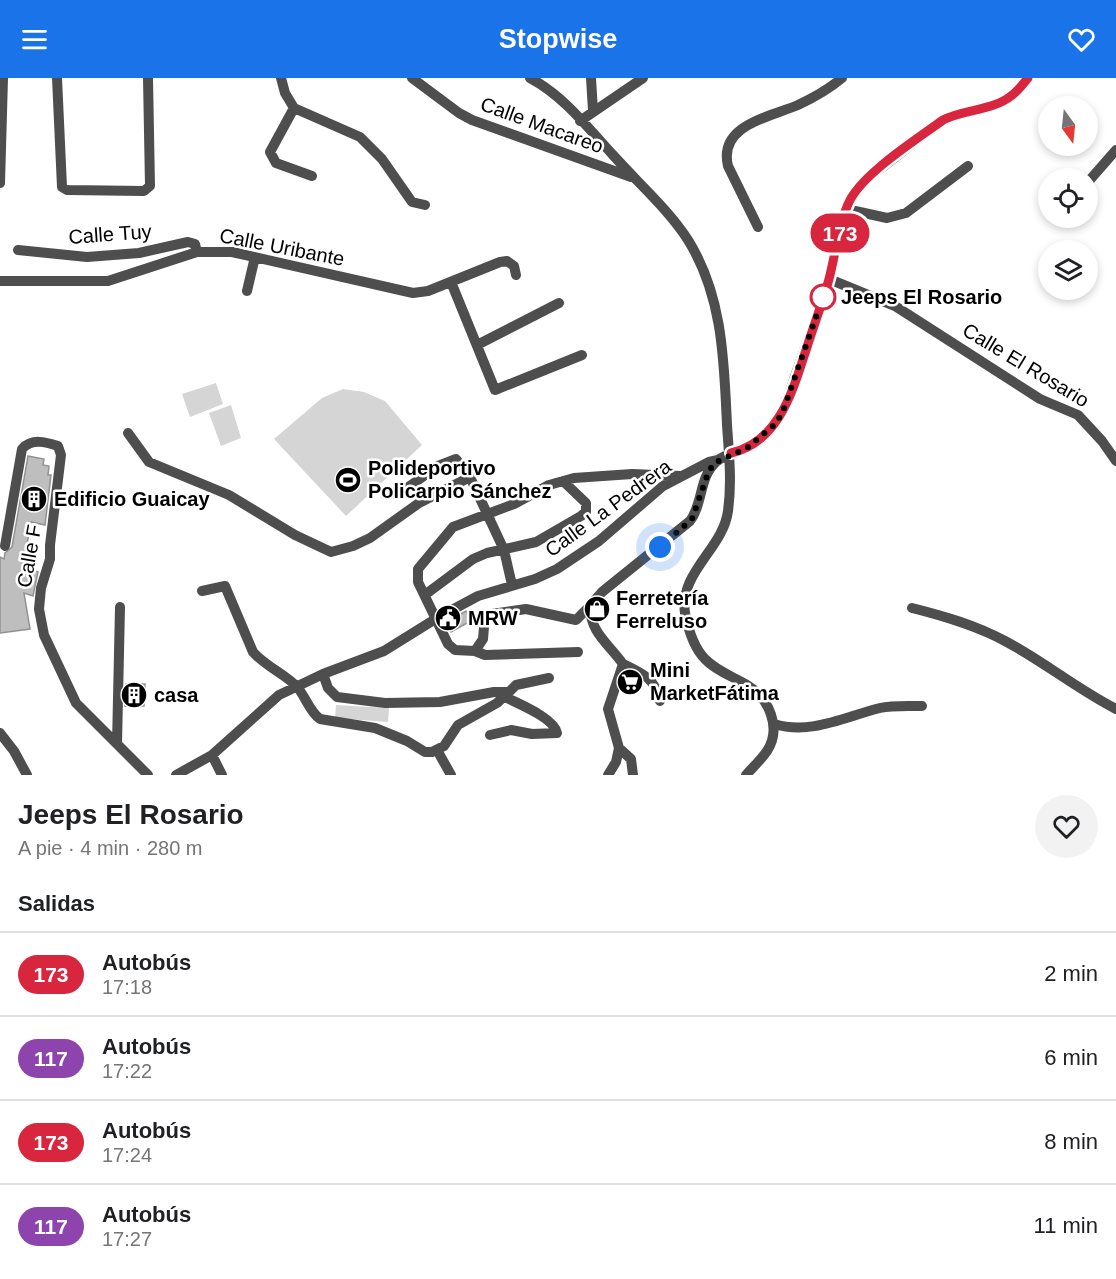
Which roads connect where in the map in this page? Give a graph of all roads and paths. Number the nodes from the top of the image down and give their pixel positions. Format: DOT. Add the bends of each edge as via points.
graph roads {
  1 [pos="3,78"];
  2 [pos="57,78"];
  3 [pos="148,78"];
  4 [pos="281,78"];
  5 [pos="412,78"];
  6 [pos="530,78"];
  7 [pos="591,78"];
  8 [pos="643,78"];
  9 [pos="842,78"];
  10 [pos="1028,78"];
  11 [pos="294,108"];
  12 [pos="593,111"];
  13 [pos="580,121"];
  14 [pos="1116,150"];
  15 [pos="968,166"];
  16 [pos="1098,171"];
  17 [pos="312,176"];
  18 [pos="634,178"];
  19 [pos="0,183"];
  20 [pos="425,205"];
  21 [pos="846,209"];
  22 [pos="758,227"];
  23 [pos="18,250"];
  24 [pos="198,252"];
  25 [pos="255,257"];
  26 [pos="516,275"];
  27 [pos="829,279"];
  28 [pos="0,281"];
  29 [pos="450,282"];
  30 [pos="247,291"];
  31 [pos="559,303"];
  32 [pos="477,345"];
  33 [pos="582,355"];
  34 [pos="128,433"];
  35 [pos="1102,441"];
  36 [pos="1116,448"];
  37 [pos="731,453"];
  38 [pos="718,459"];
  39 [pos="1116,461"];
  40 [pos="683,476"];
  41 [pos="470,477"];
  42 [pos="562,481"];
  43 [pos="397,495"];
  44 [pos="487,514"];
  45 [pos="4,546"];
  46 [pos="504,550"];
  47 [pos="513,585"];
  48 [pos="202,591"];
  49 [pos="426,594"];
  50 [pos="590,606"];
  51 [pos="120,607"];
  52 [pos="912,608"];
  53 [pos="437,618"];
  54 [pos="475,651"];
  55 [pos="579,652"];
  56 [pos="623,664"];
  57 [pos="323,674"];
  58 [pos="549,678"];
  59 [pos="296,686"];
  60 [pos="507,695"];
  61 [pos="660,701"];
  62 [pos="922,706"];
  63 [pos="1116,709"];
  64 [pos="774,724"];
  65 [pos="0,733"];
  66 [pos="490,735"];
  67 [pos="117,744"];
  68 [pos="619,748"];
  69 [pos="436,750"];
  70 [pos="212,755"];
  71 [pos="150,774"];
  72 [pos="27,775"];
  73 [pos="176,775"];
  74 [pos="222,775"];
  75 [pos="451,775"];
  76 [pos="608,775"];
  77 [pos="633,775"];
  78 [pos="746,775"];
  1 -- 19 [label="street"];
  2 -- 3 [label="street" via="62,187 67,190 148,189"];
  4 -- 11 [label="street"];
  5 -- 18 [label="street, Calle Macareo" via="472,120"];
  6 -- 13 [label="street" via="557,96"];
  7 -- 12 [label="street"];
  8 -- 12 [label="street"];
  9 -- 22 [label="street" via="800,104 753,122 730,142 728,166"];
  10 -- 21 [label="street, Calle La Pedrera" via="1005,100 943,120 866,180"];
  11 -- 17 [label="street" via="270,152 276,163"];
  11 -- 20 [label="street" via="360,137 382,159 412,202"];
  12 -- 13 [label="street"];
  13 -- 18 [label="street"];
  14 -- 16 [label="street"];
  15 -- 21 [label="street" via="906,213 879,217"];
  18 -- 37 [label="street" via="682,232 706,277 722,339"];
  21 -- 27 [label="street, Calle La Pedrera"];
  23 -- 24 [label="street, Calle Tuy" via="112,256 188,242 195,244"];
  24 -- 25 [label="street, Calle Uribante"];
  24 -- 28 [label="street, Calle Uribante" via="108,281"];
  25 -- 29 [label="street, Calle Uribante" via="413,293"];
  25 -- 30 [label="street"];
  26 -- 29 [label="street, Calle Uribante" via="514,266 507,261"];
  27 -- 35 [label="street, Calle El Rosario" via="909,314 1040,399 1078,416"];
  27 -- 37 [label="street, Calle La Pedrera" via="782,414 747,448"];
  29 -- 32 [label="street"];
  31 -- 32 [label="street"];
  32 -- 33 [label="street" via="495,390"];
  34 -- 41 [label="street" via="149,462 230,495 331,552 370,538 419,503"];
  35 -- 36 [label="street, Calle El Rosario"];
  35 -- 39 [label="street, Calle El Rosario"];
  37 -- 38 [label="street, Calle La Pedrera"];
  37 -- 64 [label="street" via="728,514 718,539 691,579 685,612 704,659 760,695"];
  38 -- 40 [label="street, Calle La Pedrera"];
  38 -- 50 [label="street" via="708,473 692,519"];
  40 -- 42 [label="street" via="632,474"];
  40 -- 47 [label="street, Calle La Pedrera" via="663,486 577,557 535,579"];
  41 -- 43 [label="street" via="456,459 438,466"];
  41 -- 44 [label="street"];
  42 -- 44 [label="street"];
  42 -- 46 [label="street" via="586,503 586,512 536,542"];
  44 -- 46 [label="street"];
  44 -- 49 [label="street" via="453,527 418,569 418,582"];
  45 -- 67 [label="street, Calle F" via="22,449 43,441 58,446 62,455 50,559 39,609 44,635 76,703"];
  46 -- 47 [label="street"];
  46 -- 49 [label="street" via="473,559"];
  47 -- 53 [label="street, Calle La Pedrera" via="478,596"];
  48 -- 59 [label="street" via="225,586 253,652"];
  49 -- 53 [label="street"];
  50 -- 54 [label="street" via="576,620 526,609 485,615 483,639"];
  50 -- 56 [label="street" via="594,630"];
  51 -- 67 [label="street"];
  52 -- 63 [label="street" via="955,619 1005,641"];
  53 -- 54 [label="street" via="451,648"];
  53 -- 57 [label="street, Calle La Pedrera" via="384,651"];
  54 -- 55 [label="street" via="486,656"];
  56 -- 61 [label="street" via="650,679"];
  56 -- 68 [label="street" via="608,711"];
  57 -- 59 [label="street, Calle La Pedrera"];
  57 -- 60 [label="street" via="328,688 337,697 385,703 440,702 494,692"];
  58 -- 60 [label="street" via="516,685"];
  59 -- 69 [label="street" via="319,719 369,726 424,751"];
  59 -- 70 [label="street, Calle La Pedrera" via="279,695"];
  60 -- 66 [label="street" via="554,726 556,734 511,730"];
  60 -- 69 [label="street" via="458,725 444,746"];
  62 -- 64 [label="street" via="882,708 824,725 787,728"];
  64 -- 78 [label="street" via="766,753"];
  65 -- 72 [label="street"];
  67 -- 71 [label="street, Calle F"];
  68 -- 76 [label="street"];
  68 -- 77 [label="street" via="631,759"];
  69 -- 75 [label="street"];
  70 -- 73 [label="street, Calle La Pedrera"];
  70 -- 74 [label="street"];
}
